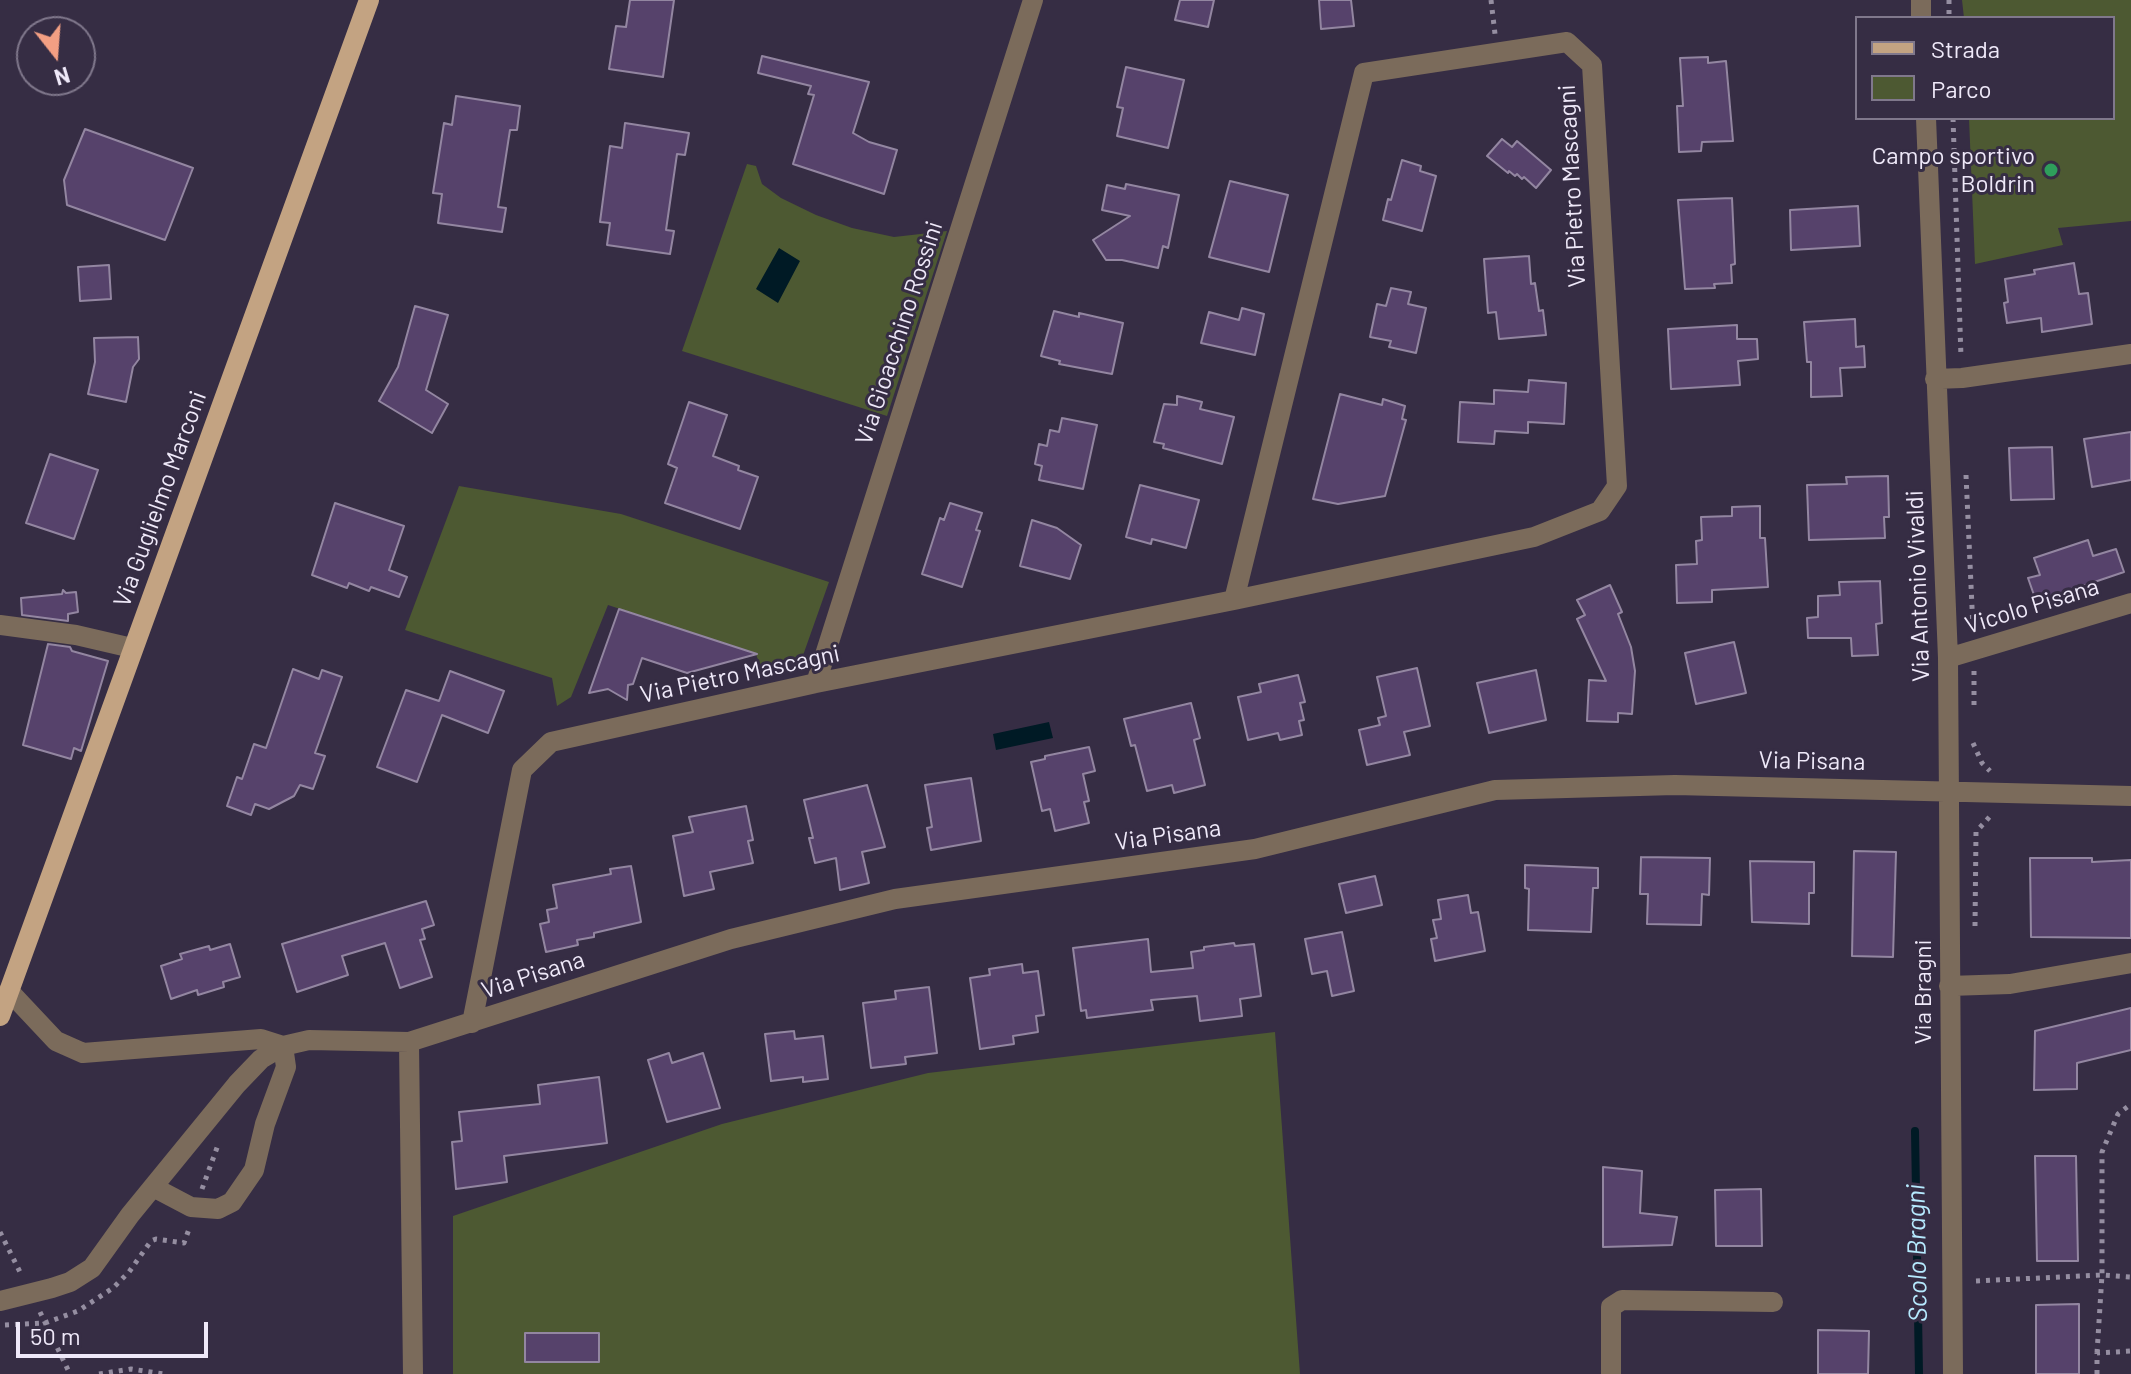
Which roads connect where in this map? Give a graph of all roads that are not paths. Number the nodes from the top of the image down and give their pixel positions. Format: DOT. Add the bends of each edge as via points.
graph roads {
  1 [pos="369,0"];
  2 [pos="1033,0"];
  3 [pos="1926,120"];
  4 [pos="2131,354"];
  5 [pos="1935,379"];
  6 [pos="1234,600"];
  7 [pos="2131,603"];
  8 [pos="0,625"];
  9 [pos="132,648"];
  10 [pos="1948,658"];
  11 [pos="816,683"];
  12 [pos="1950,791"];
  13 [pos="2131,796"];
  14 [pos="2131,963"];
  15 [pos="1949,986"];
  16 [pos="9,991"];
  17 [pos="0,1016"];
  18 [pos="472,1023"];
  19 [pos="409,1042"];
  20 [pos="283,1046"];
  21 [pos="153,1187"];
  22 [pos="0,1287"];
  23 [pos="30,1294"];
  24 [pos="0,1301"];
  25 [pos="1773,1302"];
  26 [pos="413,1374"];
  27 [pos="1611,1374"];
  28 [pos="1953,1374"];
  1 -- 9 [label="main road, Via Guglielmo Marconi"];
  2 -- 11 [label="street, Via Gioacchino Rossini"];
  3 -- 5 [label="street, Via Antonio Vivaldi"];
  4 -- 5 [label="street"];
  5 -- 10 [label="street, Via Antonio Vivaldi"];
  6 -- 6 [label="street, Via Pietro Mascagni" via="1534,537 1600,511 1617,486 1592,65 1567,42 1364,73"];
  6 -- 11 [label="street, Via Pietro Mascagni"];
  7 -- 10 [label="street, Vicolo Pisana"];
  8 -- 9 [label="street"];
  9 -- 16 [label="main road, Via Guglielmo Marconi"];
  10 -- 12 [label="street, Via Antonio Vivaldi"];
  11 -- 18 [label="street, Via Pietro Mascagni" via="551,742 522,770"];
  12 -- 13 [label="street"];
  12 -- 15 [label="street, Via Bragni"];
  12 -- 18 [label="street, Via Pisana" via="1675,785 1495,790 1255,849 895,899 731,939"];
  14 -- 15 [label="street" via="2010,984"];
  15 -- 28 [label="street, Via Bragni"];
  16 -- 17 [label="main road, Via Guglielmo Marconi"];
  16 -- 20 [label="street, Via Pisana" via="56,1041 83,1053 261,1039"];
  18 -- 19 [label="street, Via Pisana"];
  19 -- 20 [label="street, Via Pisana" via="309,1040"];
  19 -- 26 [label="street"];
  20 -- 21 [label="street, Via Pisana" via="237,1084"];
  20 -- 21 [label="street" via="286,1067 254,1170 232,1202 218,1209 196,1207"];
  21 -- 23 [label="street, Via Pisana" via="92,1268 70,1282"];
  22 -- 23 [label="street, Via Pisana"];
  23 -- 24 [label="street, Via Pisana"];
  25 -- 27 [label="street" via="1622,1300 1611,1307"];
}
